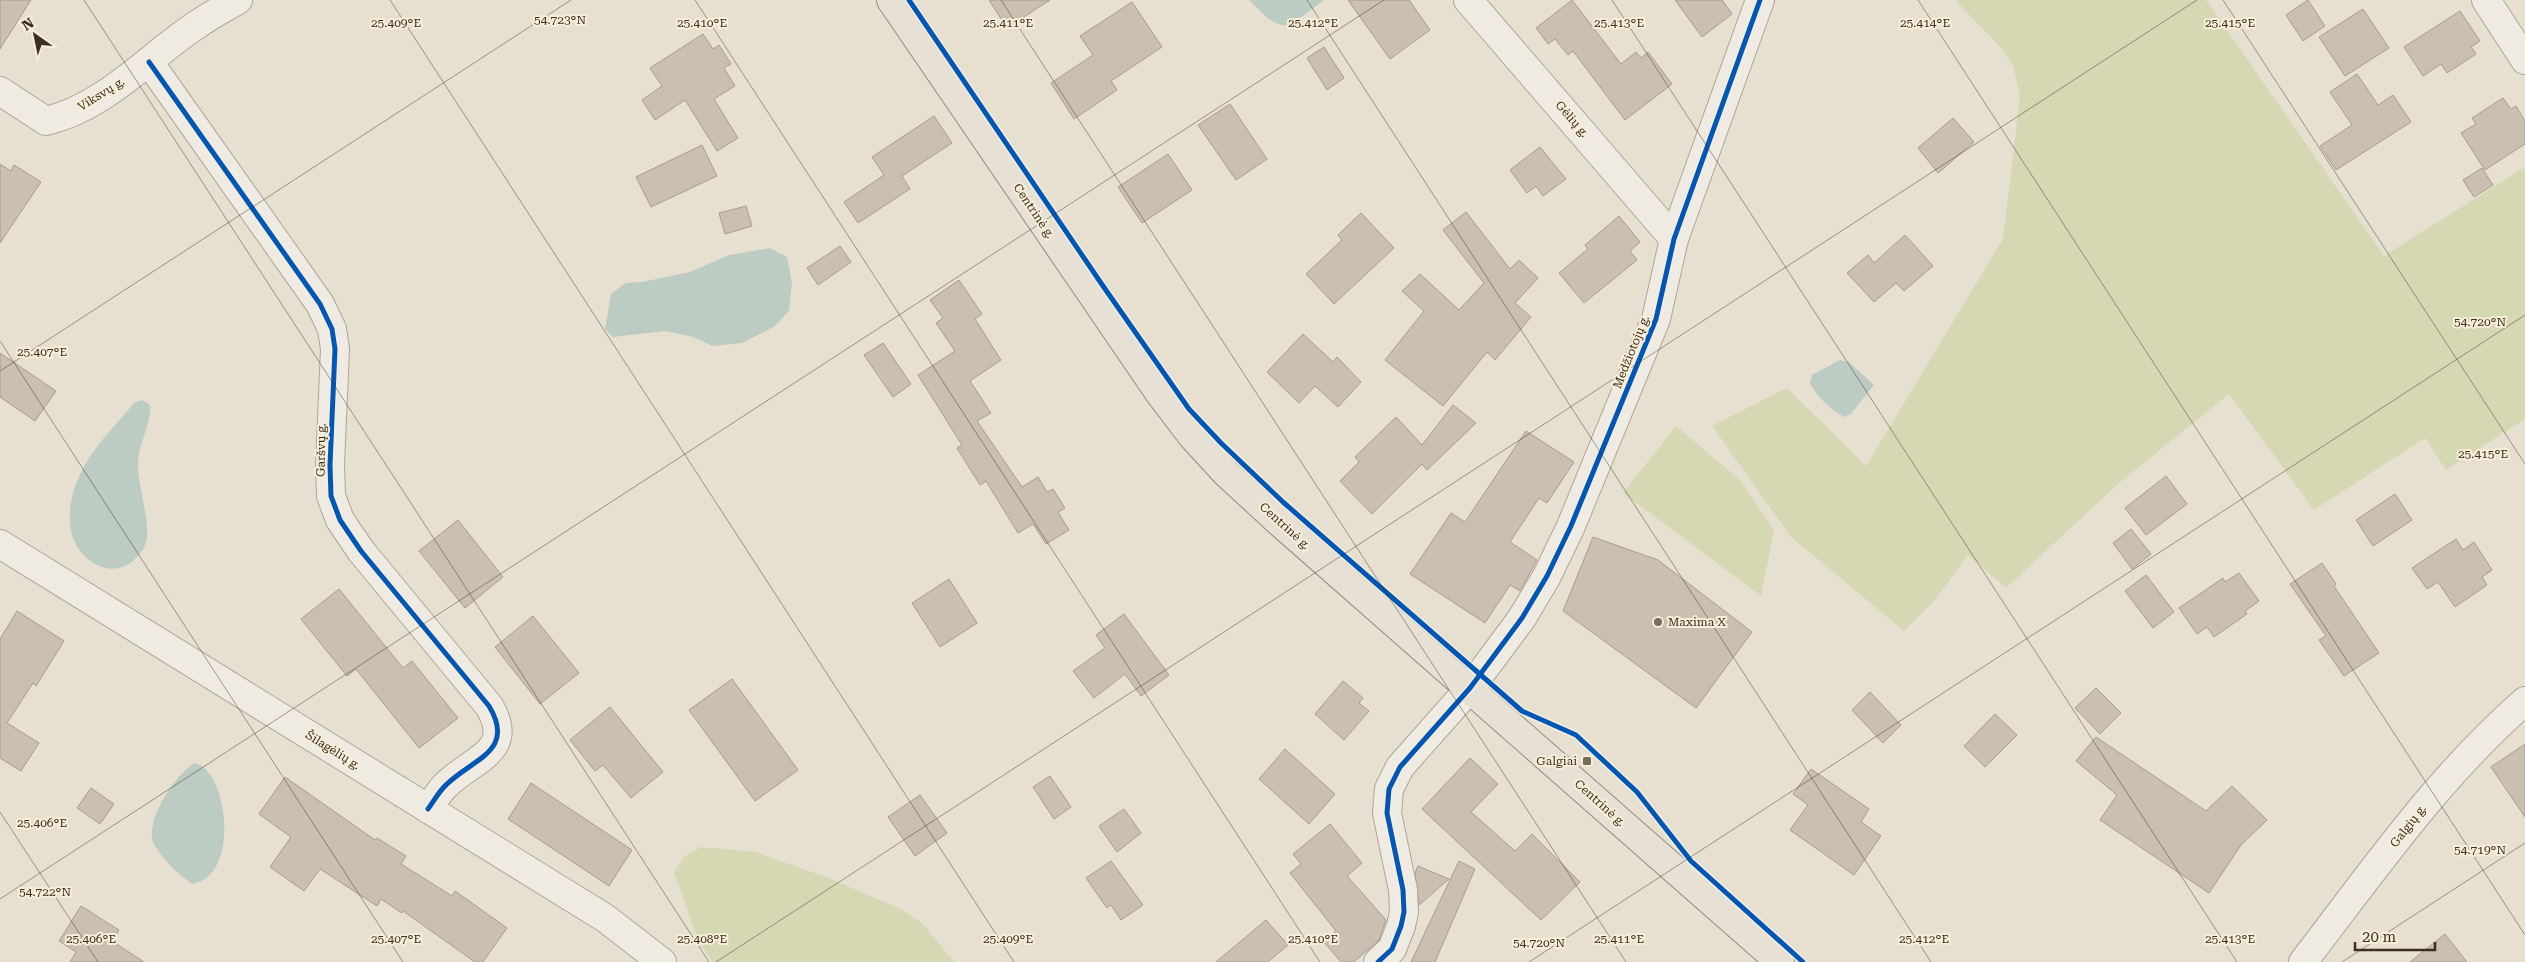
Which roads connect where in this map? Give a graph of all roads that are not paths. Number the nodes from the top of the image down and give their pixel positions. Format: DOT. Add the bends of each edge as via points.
graph roads {
  1 [pos="238,0"];
  2 [pos="891,0"];
  3 [pos="1468,0"];
  4 [pos="1760,0"];
  5 [pos="2486,0"];
  6 [pos="2525,60"];
  7 [pos="149,62"];
  8 [pos="0,92"];
  9 [pos="1674,240"];
  10 [pos="0,544"];
  11 [pos="1470,688"];
  12 [pos="2525,701"];
  13 [pos="428,809"];
  14 [pos="662,962"];
  15 [pos="1378,962"];
  16 [pos="1780,962"];
  17 [pos="2303,962"];
  1 -- 7 [label="street, Viksvų g." via="195,26"];
  2 -- 11 [label="main road, Centrinė g." via="1115,331 1192,436 1278,521"];
  3 -- 9 [label="street, Gėlių g."];
  4 -- 9 [label="street, Medžiotojų g."];
  5 -- 6 [label="street"];
  7 -- 8 [label="street, Viksvų g." via="105,94 46,121"];
  7 -- 13 [label="street, Garšvų g." via="320,304 332,329 335,350 331,496 340,520 498,721 499,734 492,749 446,784"];
  9 -- 11 [label="street, Medžiotojų g." via="1656,319 1570,526 1547,576 1522,618"];
  10 -- 13 [label="street, Šilagėlių g."];
  11 -- 15 [label="street, Medžiotojų g." via="1400,767 1389,789 1387,813 1403,890 1404,912 1392,949"];
  11 -- 16 [label="main road, Centrinė g."];
  12 -- 17 [label="street, Galgių g." via="2465,757 2432,795"];
  13 -- 14 [label="street, Šilagėlių g." via="605,918"];
}
